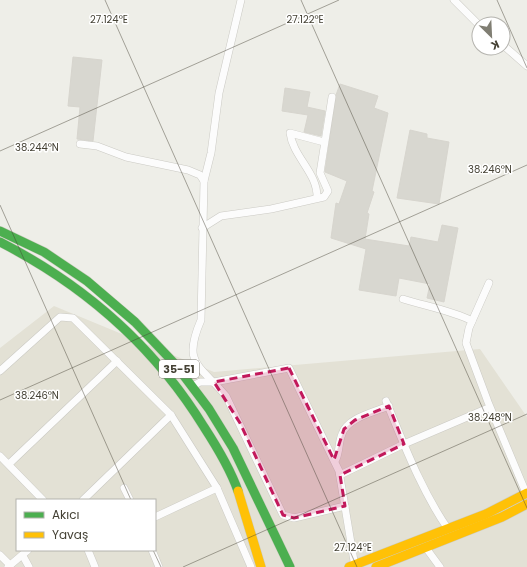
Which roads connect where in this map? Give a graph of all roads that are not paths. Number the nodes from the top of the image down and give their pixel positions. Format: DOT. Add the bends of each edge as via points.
graph roads {
  1 [pos="242,0"];
  2 [pos="454,0"];
  3 [pos="471,17"];
  4 [pos="511,52"];
  5 [pos="527,66"];
  6 [pos="332,97"];
  7 [pos="324,142"];
  8 [pos="80,144"];
  9 [pos="204,181"];
  10 [pos="317,198"];
  11 [pos="202,228"];
  12 [pos="0,231"];
  13 [pos="0,242"];
  14 [pos="489,283"];
  15 [pos="403,299"];
  16 [pos="472,321"];
  17 [pos="117,361"];
  18 [pos="0,371"];
  19 [pos="214,382"];
  20 [pos="193,386"];
  21 [pos="486,409"];
  22 [pos="171,415"];
  23 [pos="404,444"];
  24 [pos="0,456"];
  25 [pos="335,461"];
  26 [pos="8,464"];
  27 [pos="340,475"];
  28 [pos="124,488"];
  29 [pos="217,488"];
  30 [pos="527,493"];
  31 [pos="42,499"];
  32 [pos="84,499"];
  33 [pos="130,499"];
  34 [pos="527,504"];
  35 [pos="345,506"];
  36 [pos="156,517"];
  37 [pos="448,528"];
  38 [pos="426,548"];
  39 [pos="27,551"];
  40 [pos="88,551"];
  41 [pos="152,551"];
  42 [pos="0,555"];
  43 [pos="23,556"];
  44 [pos="289,564"];
  45 [pos="396,564"];
  46 [pos="9,566"];
  47 [pos="353,566"];
  48 [pos="29,567"];
  49 [pos="95,567"];
  50 [pos="159,567"];
  51 [pos="251,567"];
  52 [pos="261,567"];
  53 [pos="296,567"];
  54 [pos="376,567"];
  55 [pos="440,567"];
  1 -- 9 [label="street" via="219,93 211,153"];
  2 -- 3 [label="street"];
  4 -- 5 [label="street"];
  6 -- 7 [label="street"];
  7 -- 10 [label="street" via="320,173 328,191 324,197"];
  7 -- 10 [label="street" via="290,133 291,143 315,182"];
  8 -- 9 [label="street" via="188,170 200,175"];
  9 -- 11 [label="street"];
  10 -- 11 [label="street" via="271,210 221,216"];
  11 -- 19 [label="street" via="201,320 193,339 192,355 200,370"];
  12 -- 20 [label="main road, 35-51" via="44,252 87,281 135,322"];
  13 -- 52 [label="main road, 35-51" via="60,276 102,309 174,382 199,416 224,459 236,485"];
  14 -- 16 [label="street"];
  15 -- 16 [label="street" via="463,316"];
  16 -- 30 [label="street" via="466,343"];
  17 -- 18 [label="street" via="73,318 60,316"];
  17 -- 22 [label="street"];
  17 -- 26 [label="street"];
  19 -- 20 [label="street" via="200,382"];
  19 -- 25 [label="street" via="290,368"];
  19 -- 35 [label="street" via="226,396 283,515 294,518"];
  20 -- 44 [label="main road, 35-51" via="233,448"];
  21 -- 23 [label="street"];
  22 -- 29 [label="street"];
  22 -- 32 [label="street"];
  23 -- 25 [label="street" via="387,404 355,420 344,429"];
  23 -- 27 [label="street"];
  23 -- 37 [label="street" via="436,511"];
  24 -- 26 [label="street"];
  25 -- 27 [label="street"];
  26 -- 31 [label="street"];
  27 -- 35 [label="street"];
  28 -- 33 [label="street"];
  29 -- 36 [label="street"];
  29 -- 51 [label="street"];
  30 -- 37 [label="main road" via="486,514"];
  34 -- 38 [label="main road"];
  35 -- 47 [label="street"];
  37 -- 47 [label="main road"];
  38 -- 45 [label="main road"];
  38 -- 55 [label="street"];
  39 -- 43 [label="street"];
  40 -- 49 [label="street"];
  41 -- 50 [label="street"];
  42 -- 46 [label="street"];
  43 -- 46 [label="street"];
  43 -- 48 [label="street"];
  44 -- 53 [label="main road"];
  45 -- 54 [label="main road"];
}
